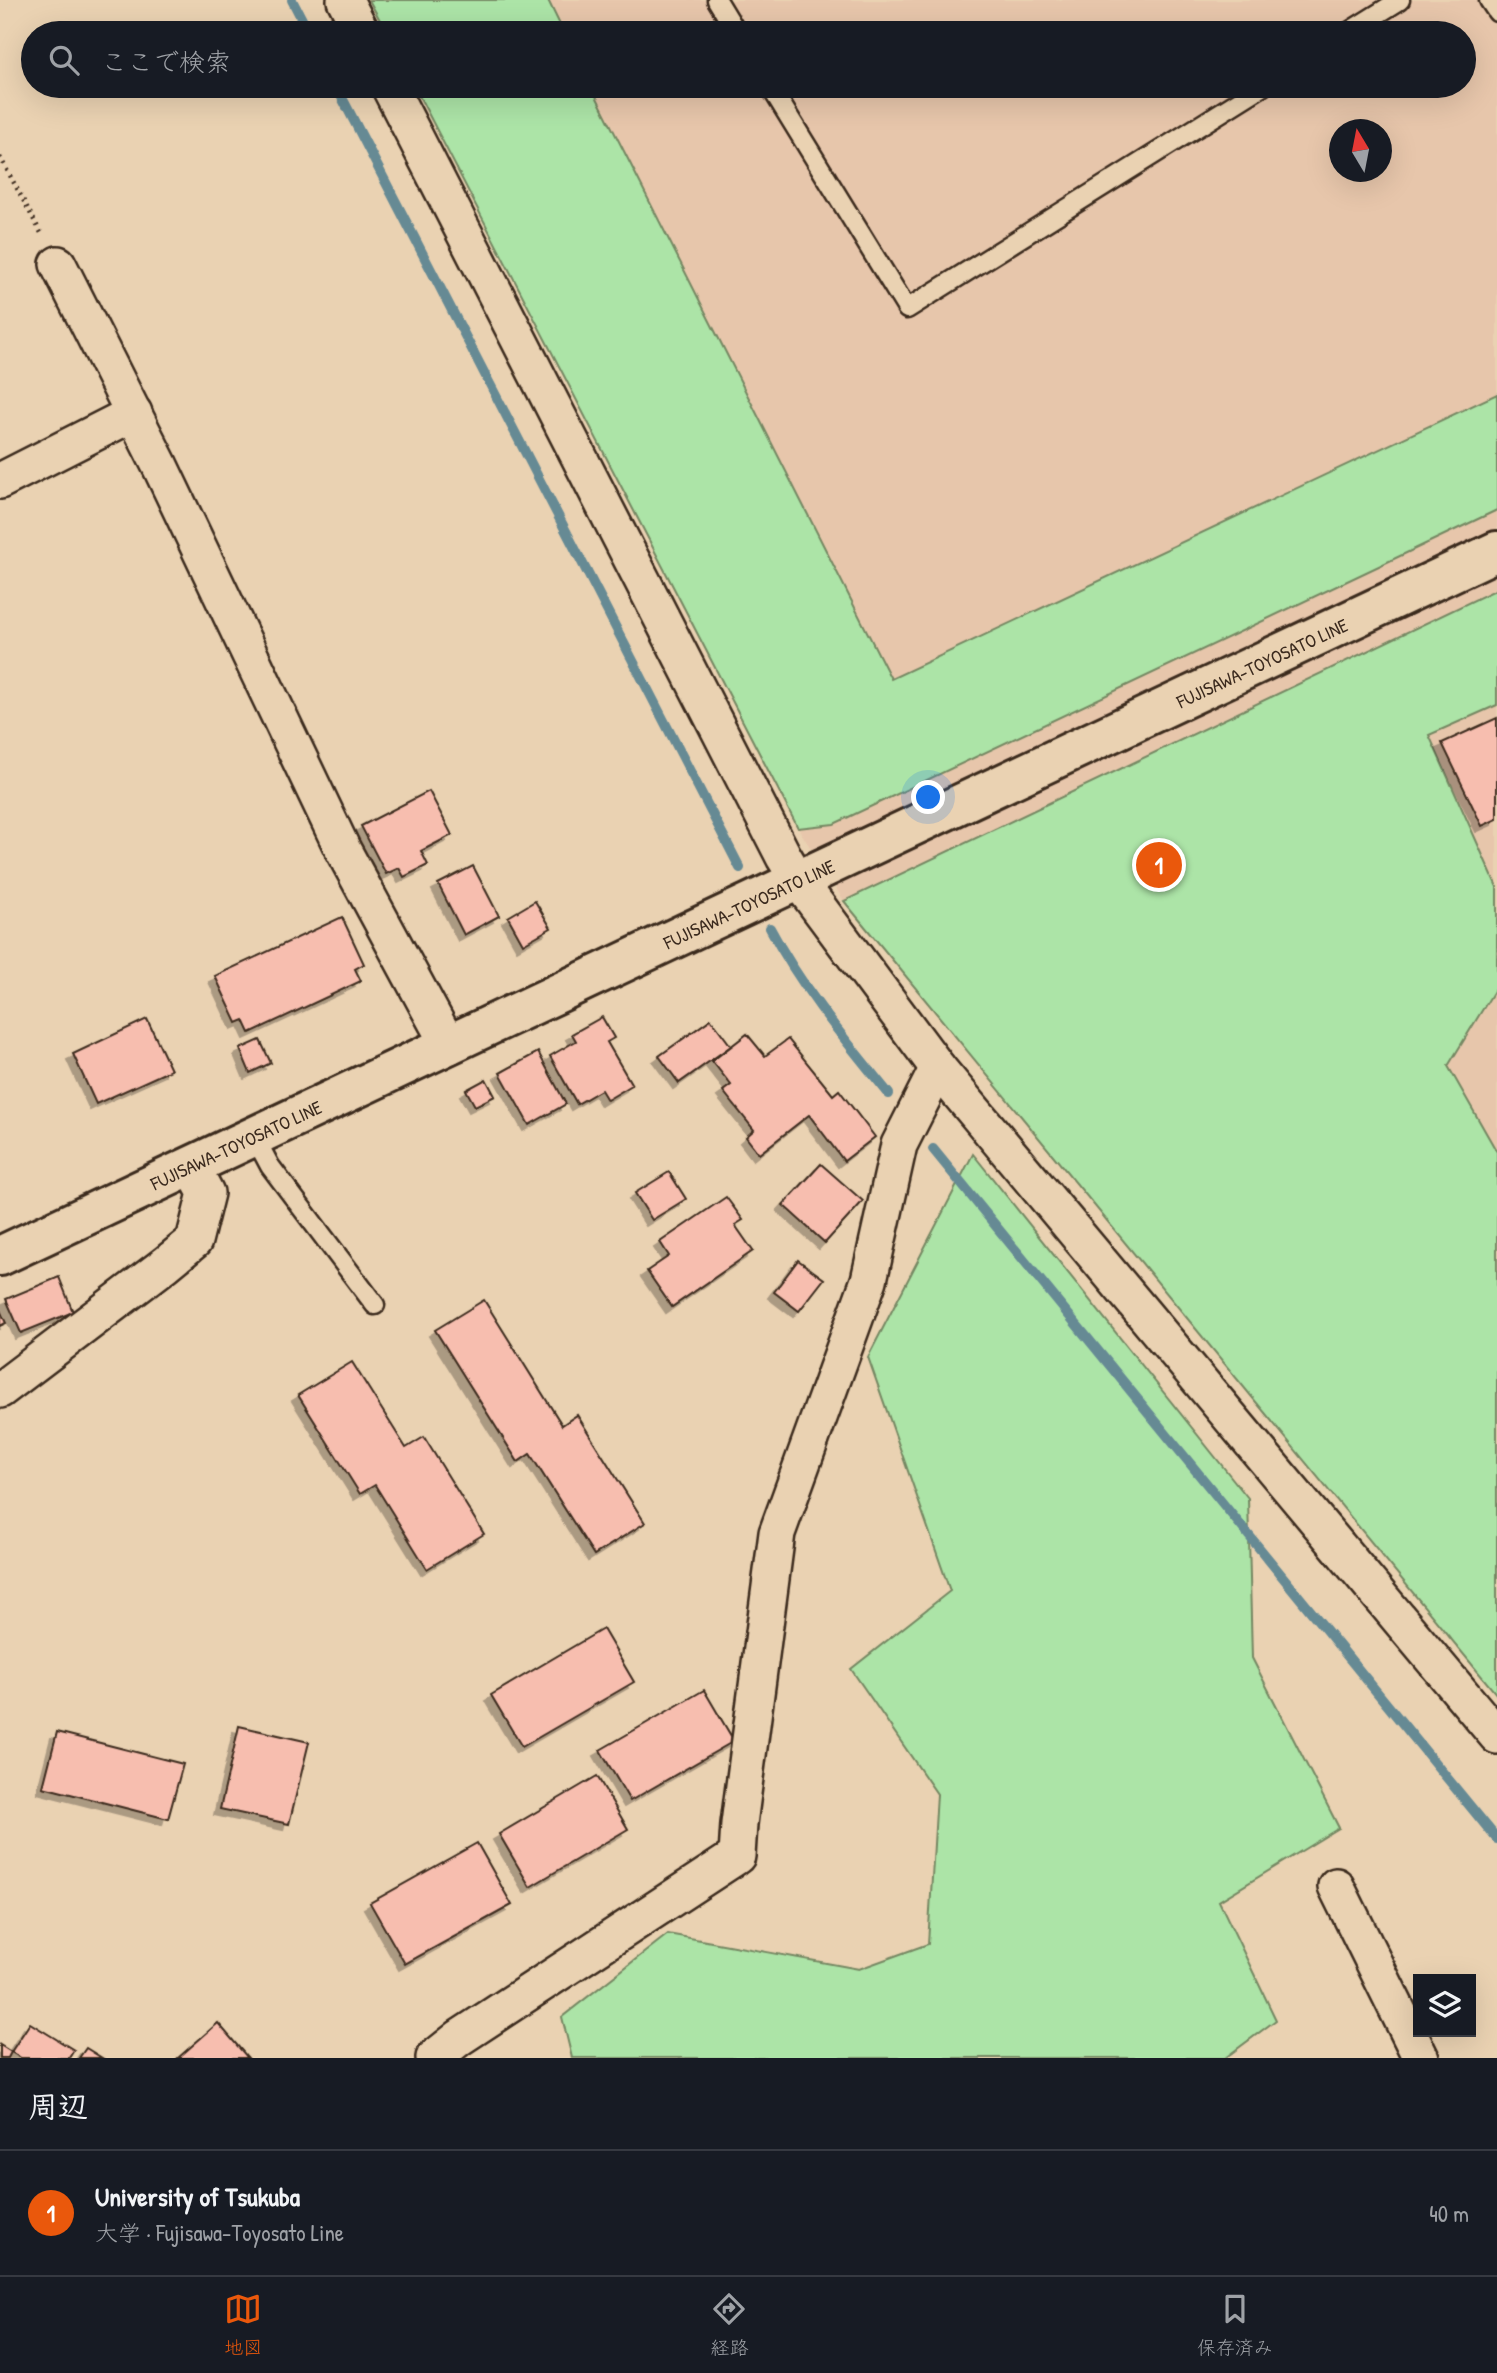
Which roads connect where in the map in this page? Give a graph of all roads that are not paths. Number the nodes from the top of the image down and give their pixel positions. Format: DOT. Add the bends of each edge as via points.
graph roads {
  1 [pos="345,0"];
  2 [pos="717,0"];
  3 [pos="1400,0"];
  4 [pos="1489,0"];
  5 [pos="1497,12"];
  6 [pos="356,21"];
  7 [pos="730,21"];
  8 [pos="1366,21"];
  9 [pos="395,98"];
  10 [pos="777,98"];
  11 [pos="1244,98"];
  12 [pos="58,264"];
  13 [pos="134,413"];
  14 [pos="0,481"];
  15 [pos="1497,551"];
  16 [pos="798,880"];
  17 [pos="449,1046"];
  18 [pos="938,1068"];
  19 [pos="254,1136"];
  20 [pos="191,1166"];
  21 [pos="0,1256"];
  22 [pos="375,1305"];
  23 [pos="0,1390"];
  24 [pos="1497,1736"];
  25 [pos="1336,1886"];
  26 [pos="434,2058"];
  27 [pos="1421,2058"];
  1 -- 6 [label="street"];
  2 -- 7 [label="lane"];
  3 -- 8 [label="lane"];
  4 -- 5 [label="lane"];
  9 -- 16 [label="street"];
  10 -- 11 [label="lane" via="907,309"];
  12 -- 13 [label="street"];
  13 -- 14 [label="street"];
  13 -- 17 [label="street" via="343,850"];
  15 -- 16 [label="main road, FUJISAWA-TOYOSATO LINE"];
  16 -- 17 [label="main road, FUJISAWA-TOYOSATO LINE"];
  16 -- 18 [label="street"];
  17 -- 19 [label="main road, FUJISAWA-TOYOSATO LINE"];
  18 -- 24 [label="street"];
  18 -- 26 [label="street" via="900,1145 869,1280 777,1532 737,1857"];
  19 -- 20 [label="main road, FUJISAWA-TOYOSATO LINE"];
  19 -- 22 [label="lane" via="270,1167"];
  20 -- 21 [label="main road, FUJISAWA-TOYOSATO LINE"];
  20 -- 23 [label="street" via="206,1193 194,1241"];
  25 -- 27 [label="street"];
}
